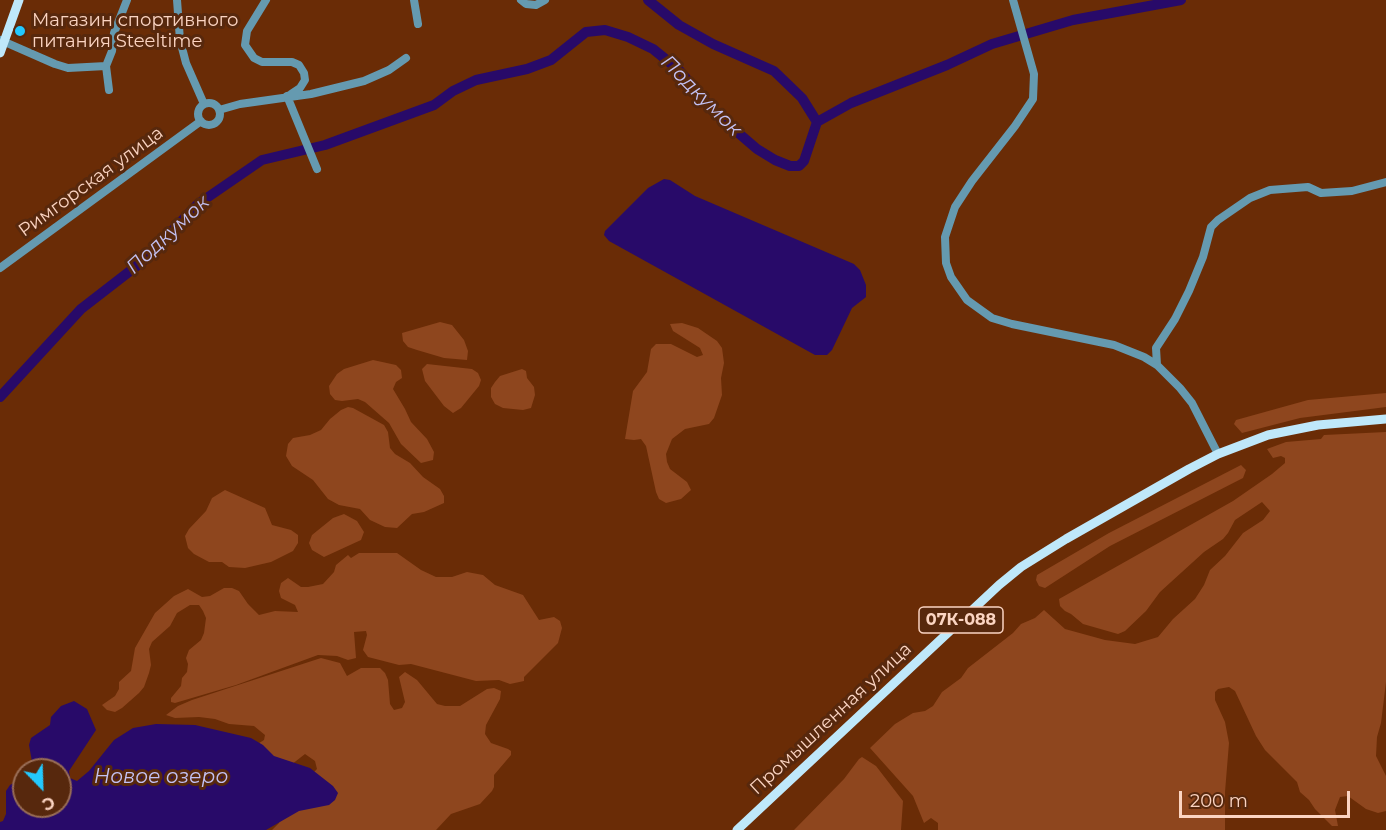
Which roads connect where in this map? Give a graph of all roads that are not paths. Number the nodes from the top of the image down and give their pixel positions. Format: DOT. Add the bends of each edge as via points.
graph roads {
  1 [pos="19,0"];
  2 [pos="127,0"];
  3 [pos="177,0"];
  4 [pos="266,0"];
  5 [pos="414,0"];
  6 [pos="521,0"];
  7 [pos="545,0"];
  8 [pos="1013,0"];
  9 [pos="418,24"];
  10 [pos="2,41"];
  11 [pos="0,53"];
  12 [pos="406,58"];
  13 [pos="106,66"];
  14 [pos="109,90"];
  15 [pos="287,96"];
  16 [pos="204,104"];
  17 [pos="219,111"];
  18 [pos="201,121"];
  19 [pos="317,169"];
  20 [pos="1386,182"];
  21 [pos="0,268"];
  22 [pos="1157,365"];
  23 [pos="1386,419"];
  24 [pos="1218,454"];
  25 [pos="737,830"];
  1 -- 10 [label="main road"];
  2 -- 13 [label="street"];
  3 -- 16 [label="street" via="180,40"];
  4 -- 15 [label="street" via="247,31 244,45 262,62 299,65 304,80 300,88"];
  5 -- 9 [label="street"];
  6 -- 7 [label="street" via="536,5"];
  8 -- 22 [label="street" via="1035,82 1033,99 963,193 949,221 944,251 951,277 967,300 992,318 1114,345"];
  10 -- 11 [label="main road"];
  10 -- 13 [label="street" via="68,68"];
  12 -- 15 [label="street" via="364,81"];
  13 -- 14 [label="street"];
  15 -- 17 [label="street"];
  15 -- 19 [label="street"];
  16 -- 17 [label="street" via="213,104"];
  16 -- 18 [label="street" via="198,112"];
  17 -- 18 [label="street" via="214,123"];
  18 -- 21 [label="street, Римгорская улица"];
  20 -- 22 [label="street" via="1352,191 1321,193 1308,186 1270,190 1250,198 1211,227 1189,291 1156,348"];
  22 -- 24 [label="street" via="1192,403"];
  23 -- 24 [label="main road, 07К-088" via="1291,430"];
  24 -- 25 [label="main road, Промышленная улица / 07К-088" via="1021,567"];
}
